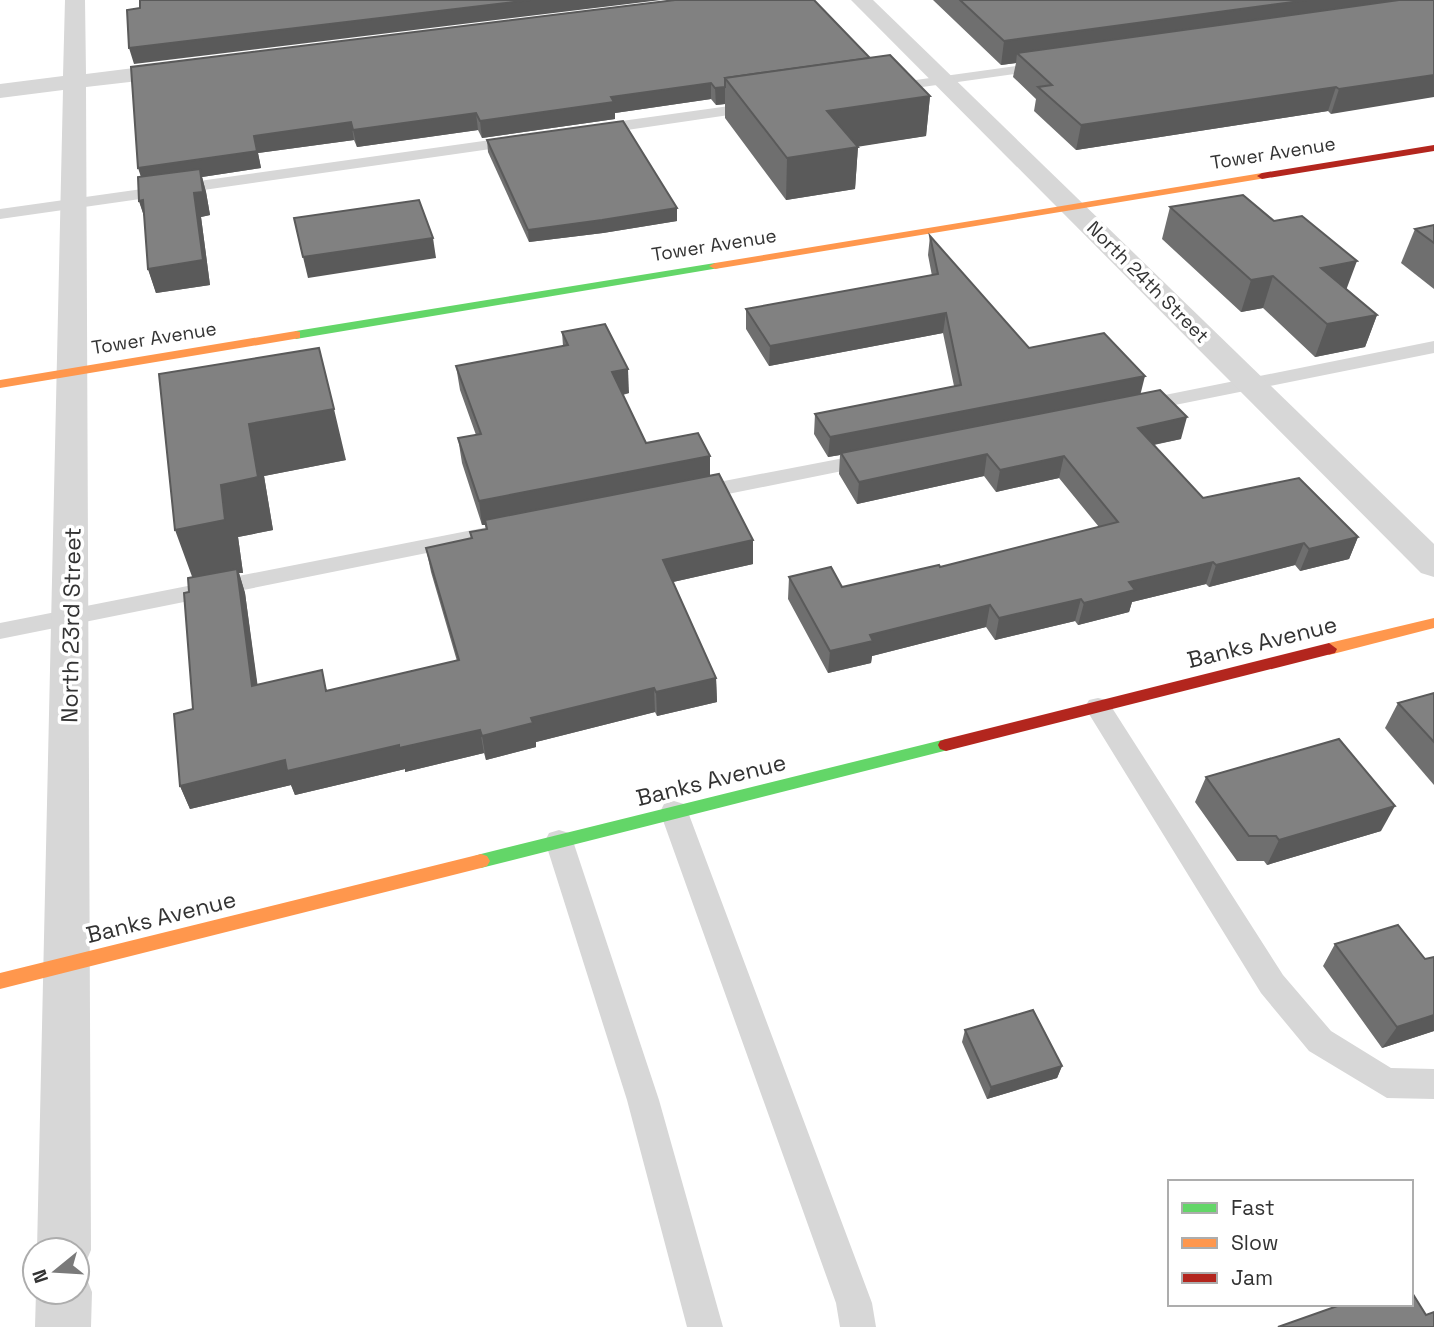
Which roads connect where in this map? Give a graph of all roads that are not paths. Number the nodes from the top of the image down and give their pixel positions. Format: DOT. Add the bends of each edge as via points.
graph roads {
  1 [pos="75,0"];
  2 [pos="861,0"];
  3 [pos="1066,63"];
  4 [pos="198,67"];
  5 [pos="943,80"];
  6 [pos="74,82"];
  7 [pos="874,90"];
  8 [pos="0,92"];
  9 [pos="777,104"];
  10 [pos="571,133"];
  11 [pos="529,139"];
  12 [pos="1434,148"];
  13 [pos="75,204"];
  14 [pos="1072,207"];
  15 [pos="0,214"];
  16 [pos="1434,347"];
  17 [pos="74,372"];
  18 [pos="0,384"];
  19 [pos="1251,384"];
  20 [pos="1114,411"];
  21 [pos="895,454"];
  22 [pos="675,498"];
  23 [pos="524,527"];
  24 [pos="1434,565"];
  25 [pos="71,616"];
  26 [pos="1434,622"];
  27 [pos="0,631"];
  28 [pos="1098,707"];
  29 [pos="674,812"];
  30 [pos="559,841"];
  31 [pos="67,964"];
  32 [pos="0,981"];
  33 [pos="1434,1084"];
  34 [pos="64,1236"];
  35 [pos="64,1306"];
  36 [pos="63,1327"];
  37 [pos="705,1327"];
  38 [pos="858,1327"];
  1 -- 6 [label="street, North 23rd Street"];
  2 -- 5 [label="street, North 24th Street"];
  3 -- 5 [label="lane"];
  4 -- 6 [label="street"];
  5 -- 7 [label="lane"];
  5 -- 14 [label="street, North 24th Street"];
  6 -- 8 [label="street"];
  6 -- 13 [label="street, North 23rd Street"];
  9 -- 10 [label="lane"];
  11 -- 13 [label="lane"];
  12 -- 14 [label="main road, Tower Avenue"];
  13 -- 15 [label="lane"];
  13 -- 17 [label="street, North 23rd Street"];
  14 -- 17 [label="main road, Tower Avenue"];
  14 -- 19 [label="street, North 24th Street"];
  16 -- 19 [label="lane"];
  17 -- 18 [label="main road, Tower Avenue"];
  17 -- 25 [label="street, North 23rd Street"];
  19 -- 20 [label="lane"];
  19 -- 24 [label="street, North 24th Street"];
  21 -- 22 [label="lane"];
  23 -- 25 [label="lane"];
  25 -- 27 [label="lane"];
  25 -- 31 [label="street, North 23rd Street"];
  26 -- 28 [label="main road, Banks Avenue"];
  28 -- 29 [label="main road, Banks Avenue"];
  28 -- 33 [label="lane" via="1272,985 1320,1041 1387,1083"];
  29 -- 30 [label="main road, Banks Avenue"];
  29 -- 38 [label="lane" via="854,1303"];
  30 -- 31 [label="main road, Banks Avenue"];
  30 -- 37 [label="lane" via="643,1100"];
  31 -- 32 [label="main road, Banks Avenue"];
  31 -- 34 [label="street, North 23rd Street"];
  35 -- 36 [label="street"];
}
